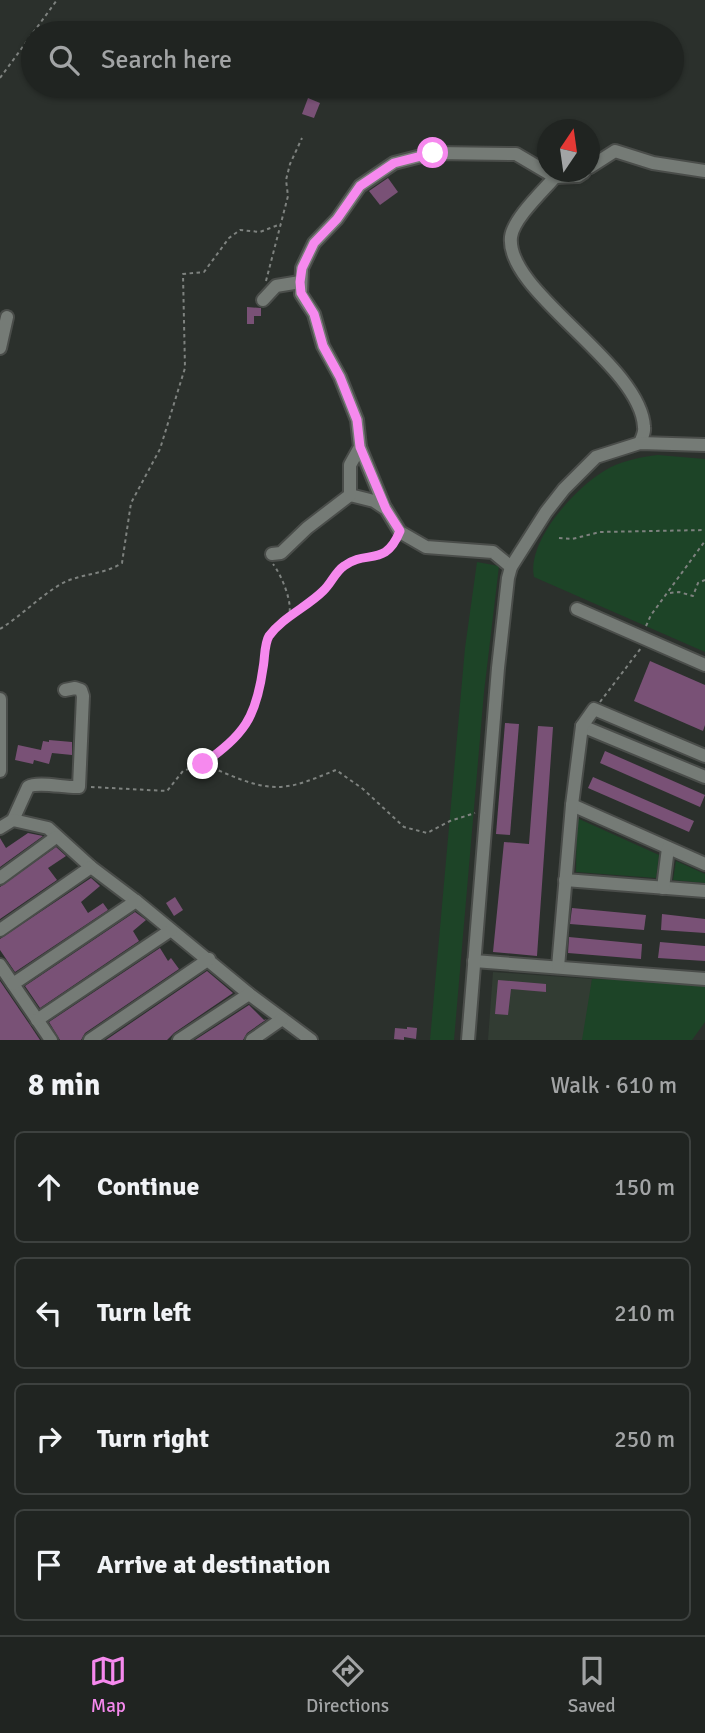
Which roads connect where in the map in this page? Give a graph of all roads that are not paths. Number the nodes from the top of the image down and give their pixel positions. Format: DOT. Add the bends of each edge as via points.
graph roads {
  1 [pos="600,161"];
  2 [pos="537,166"];
  3 [pos="705,171"];
  4 [pos="551,182"];
  5 [pos="300,282"];
  6 [pos="265,298"];
  7 [pos="7,317"];
  8 [pos="0,348"];
  9 [pos="640,443"];
  10 [pos="705,445"];
  11 [pos="360,447"];
  12 [pos="351,495"];
  13 [pos="386,509"];
  14 [pos="272,554"];
  15 [pos="511,567"];
  16 [pos="577,609"];
  17 [pos="705,665"];
  18 [pos="65,690"];
  19 [pos="0,699"];
  20 [pos="582,726"];
  21 [pos="705,756"];
  22 [pos="0,771"];
  23 [pos="705,777"];
  24 [pos="572,805"];
  25 [pos="13,820"];
  26 [pos="0,828"];
  27 [pos="56,836"];
  28 [pos="668,848"];
  29 [pos="705,864"];
  30 [pos="91,867"];
  31 [pos="0,878"];
  32 [pos="565,880"];
  33 [pos="663,888"];
  34 [pos="705,891"];
  35 [pos="136,901"];
  36 [pos="0,930"];
  37 [pos="171,930"];
  38 [pos="209,959"];
  39 [pos="474,961"];
  40 [pos="0,965"];
  41 [pos="558,967"];
  42 [pos="705,979"];
  43 [pos="13,984"];
  44 [pos="249,994"];
  45 [pos="282,1019"];
  46 [pos="37,1020"];
  47 [pos="51,1040"];
  48 [pos="90,1040"];
  49 [pos="179,1040"];
  50 [pos="252,1040"];
  51 [pos="311,1040"];
  52 [pos="468,1040"];
  1 -- 3 [label="street" via="615,151"];
  2 -- 5 [label="street" via="516,154 433,153 394,163 360,186 314,243"];
  4 -- 9 [label="street" via="516,224 511,237 513,255 537,290 620,377 645,428"];
  5 -- 6 [label="street" via="276,286"];
  5 -- 11 [label="street" via="357,420"];
  7 -- 8 [label="street"];
  9 -- 10 [label="street"];
  9 -- 15 [label="street" via="596,457 546,512"];
  11 -- 12 [label="street" via="350,465"];
  11 -- 13 [label="street"];
  12 -- 13 [label="street"];
  12 -- 14 [label="street" via="281,553"];
  13 -- 15 [label="street" via="400,531 426,547 493,552"];
  15 -- 39 [label="street"];
  16 -- 17 [label="street"];
  18 -- 25 [label="street" via="75,688 83,696 79,787 33,784"];
  19 -- 22 [label="street"];
  20 -- 21 [label="street" via="594,709"];
  20 -- 23 [label="street"];
  20 -- 24 [label="street"];
  24 -- 28 [label="street"];
  24 -- 32 [label="street"];
  25 -- 26 [label="street"];
  25 -- 27 [label="street" via="48,828"];
  27 -- 30 [label="street"];
  27 -- 31 [label="street"];
  28 -- 29 [label="street"];
  28 -- 33 [label="street"];
  30 -- 35 [label="street"];
  30 -- 36 [label="street"];
  32 -- 33 [label="street"];
  32 -- 41 [label="street"];
  33 -- 34 [label="street"];
  35 -- 37 [label="street"];
  35 -- 43 [label="street"];
  37 -- 38 [label="street"];
  37 -- 46 [label="street"];
  38 -- 44 [label="street"];
  38 -- 48 [label="street"];
  39 -- 41 [label="street"];
  39 -- 52 [label="street"];
  40 -- 43 [label="street"];
  41 -- 42 [label="street"];
  43 -- 46 [label="street"];
  44 -- 45 [label="street"];
  44 -- 49 [label="street"];
  45 -- 50 [label="street"];
  45 -- 51 [label="street"];
  46 -- 47 [label="street"];
}
